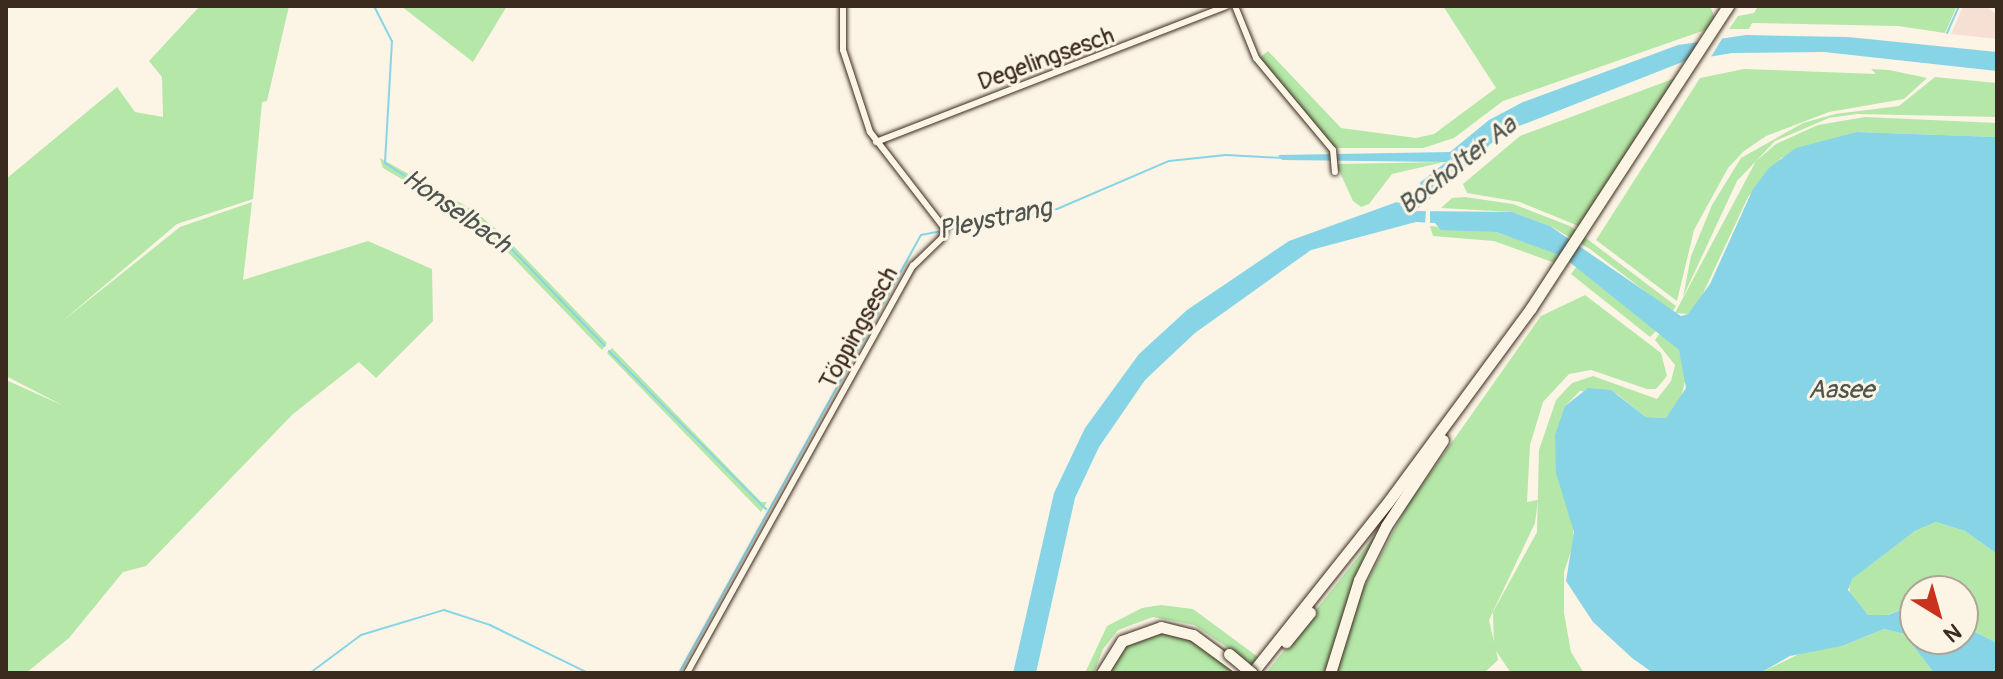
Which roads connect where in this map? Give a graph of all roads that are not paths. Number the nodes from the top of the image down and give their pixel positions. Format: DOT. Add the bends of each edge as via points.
graph roads {
  1 [pos="843,6"];
  2 [pos="1226,6"];
  3 [pos="1235,6"];
  4 [pos="1728,6"];
  5 [pos="1735,6"];
  6 [pos="1660,119"];
  7 [pos="876,142"];
  8 [pos="1335,172"];
  9 [pos="1534,310"];
  10 [pos="1443,440"];
  11 [pos="1228,657"];
  12 [pos="687,673"];
  13 [pos="1100,673"];
  14 [pos="1244,673"];
  15 [pos="1252,673"];
  16 [pos="1260,673"];
  17 [pos="1330,673"];
  1 -- 7 [label="street, Töppingsesch" via="843,50"];
  2 -- 7 [label="street, Degelingsesch"];
  3 -- 8 [label="street" via="1256,58 1333,152"];
  4 -- 6 [label="highway"];
  5 -- 6 [label="highway"];
  6 -- 9 [label="highway"];
  7 -- 12 [label="street, Töppingsesch" via="942,220 942,238 913,266"];
  9 -- 10 [label="highway"];
  9 -- 15 [label="highway"];
  10 -- 16 [label="highway"];
  10 -- 17 [label="highway" via="1386,526 1359,580"];
  11 -- 13 [label="highway" via="1194,630 1160,621 1142,624 1115,640"];
  11 -- 14 [label="highway, bridge"];
  11 -- 15 [label="highway, bridge"];
}
